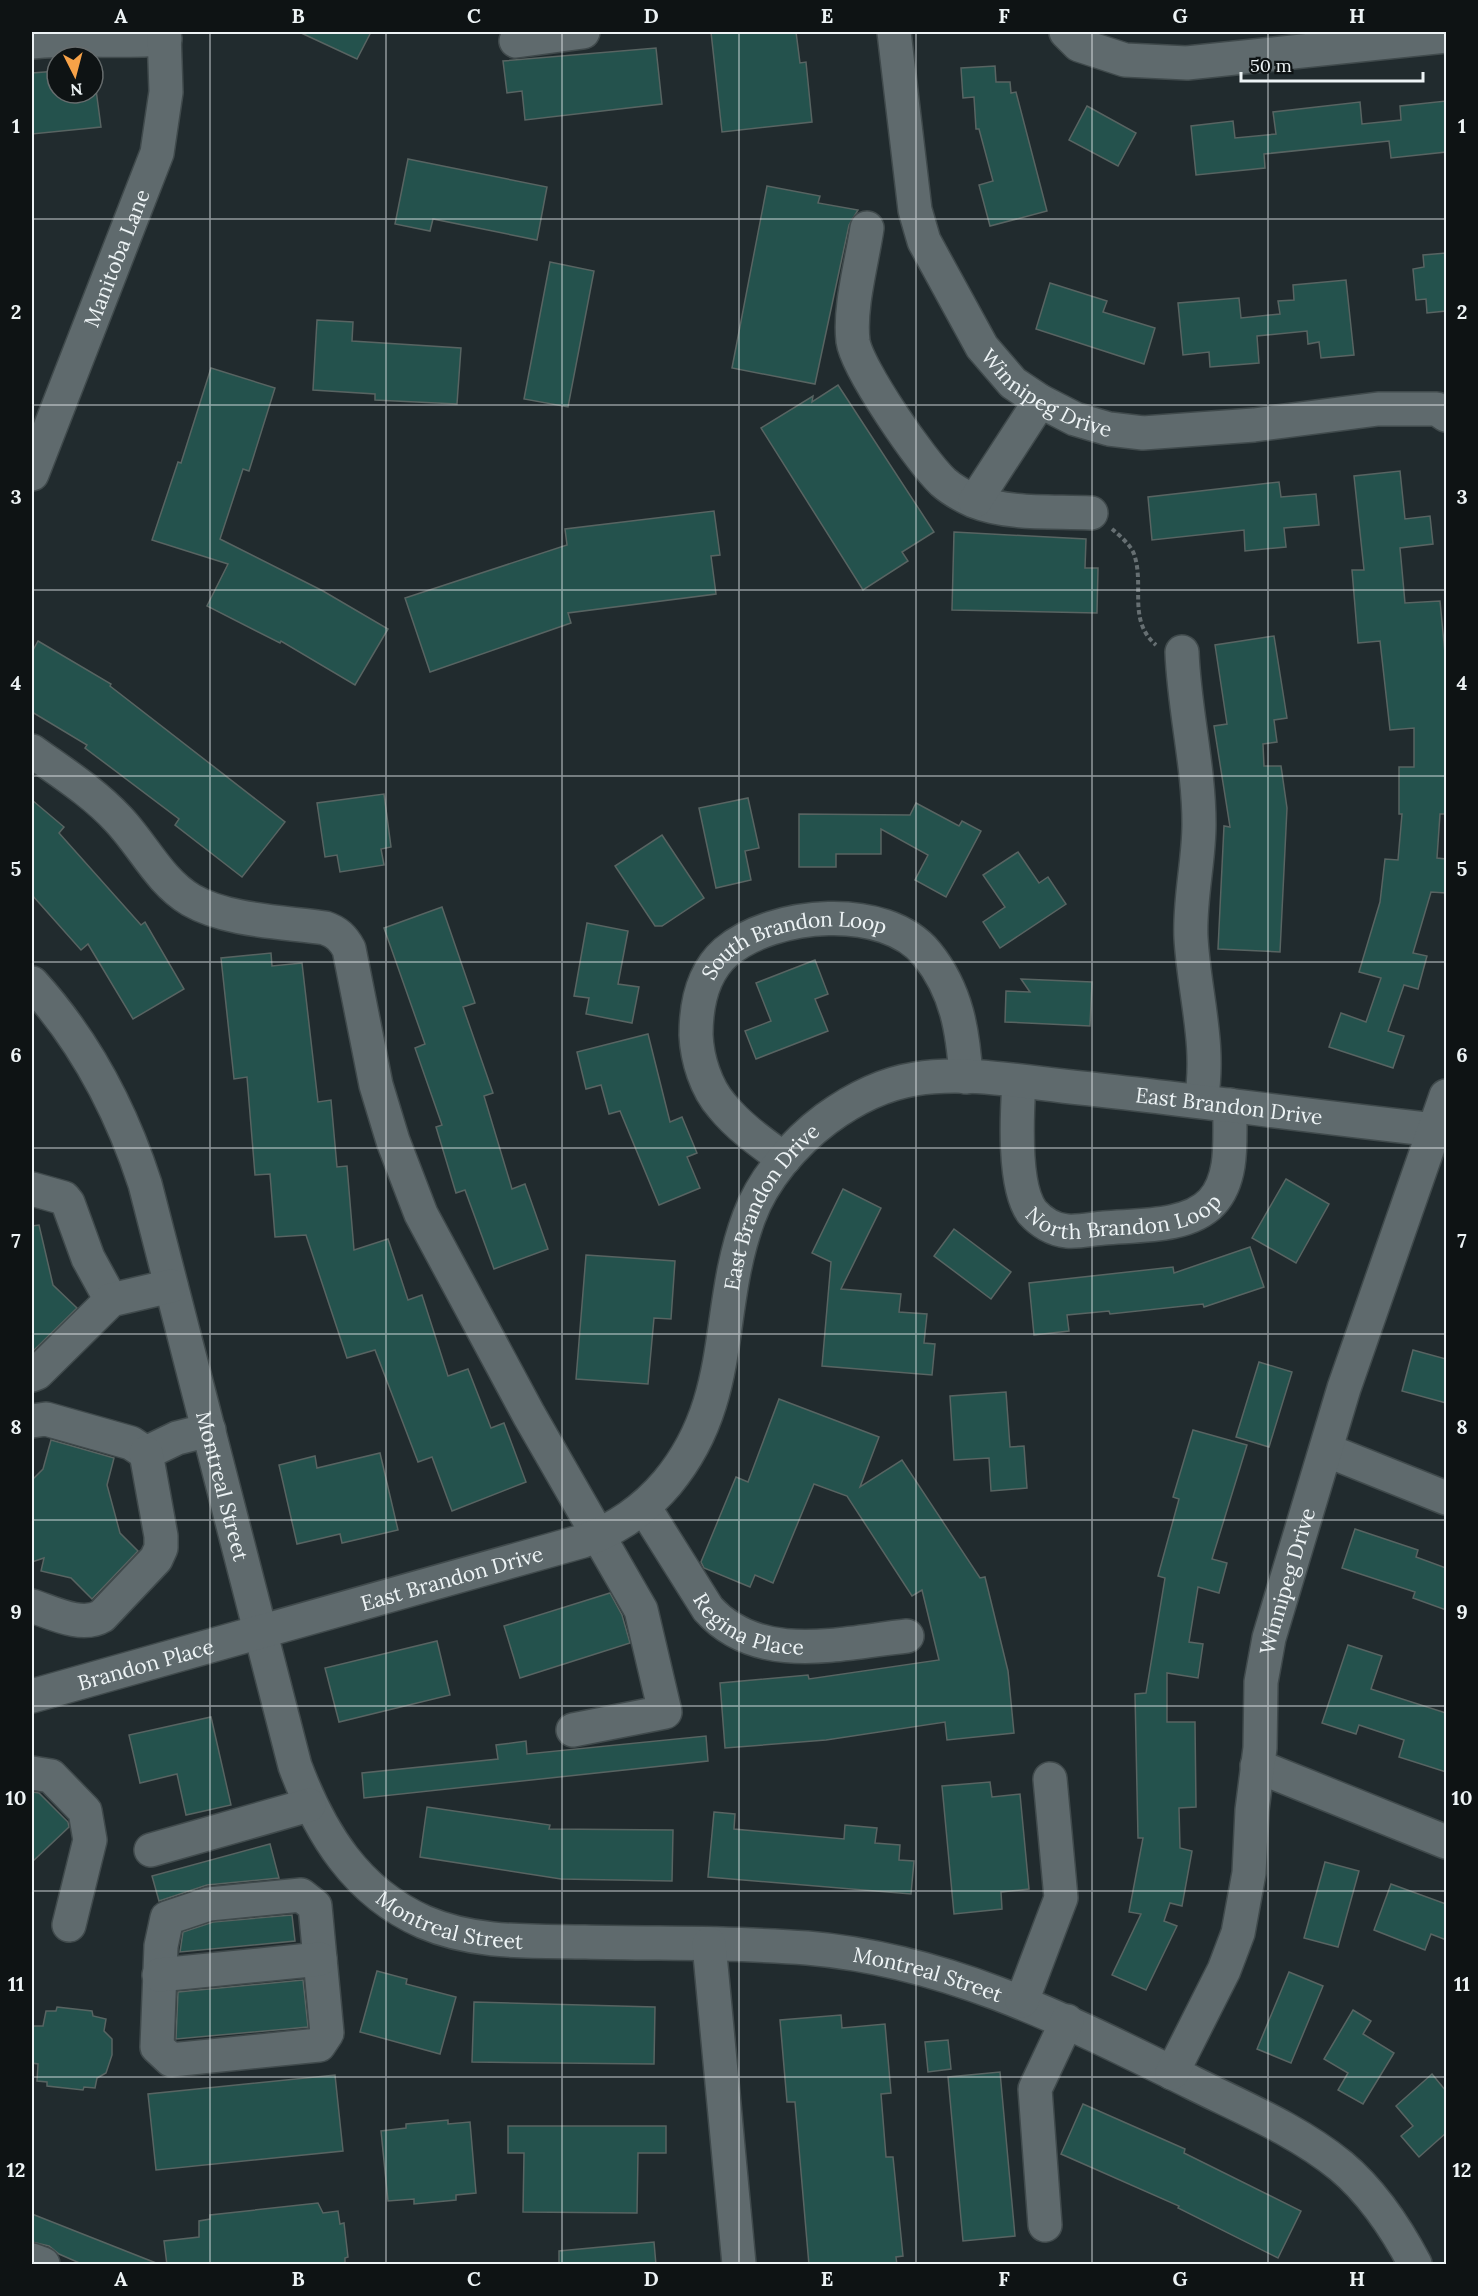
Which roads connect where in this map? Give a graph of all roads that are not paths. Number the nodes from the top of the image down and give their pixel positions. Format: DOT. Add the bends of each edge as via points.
graph roads {
  1 [pos="583,32"];
  2 [pos="894,32"];
  3 [pos="1066,32"];
  4 [pos="164,35"];
  5 [pos="1446,36"];
  6 [pos="516,41"];
  7 [pos="32,42"];
  8 [pos="867,228"];
  9 [pos="1040,401"];
  10 [pos="1446,415"];
  11 [pos="32,474"];
  12 [pos="975,501"];
  13 [pos="1091,513"];
  14 [pos="1182,651"];
  15 [pos="32,751"];
  16 [pos="32,983"];
  17 [pos="966,1077"];
  18 [pos="1018,1082"];
  19 [pos="1446,1096"];
  20 [pos="1215,1103"];
  21 [pos="1441,1130"];
  22 [pos="784,1159"];
  23 [pos="32,1189"];
  24 [pos="171,1286"];
  25 [pos="111,1300"];
  26 [pos="32,1375"];
  27 [pos="32,1421"];
  28 [pos="209,1430"];
  29 [pos="1326,1450"];
  30 [pos="146,1453"];
  31 [pos="1446,1498"];
  32 [pos="644,1507"];
  33 [pos="600,1535"];
  34 [pos="32,1606"];
  35 [pos="260,1631"];
  36 [pos="907,1636"];
  37 [pos="32,1696"];
  38 [pos="573,1730"];
  39 [pos="1257,1766"];
  40 [pos="32,1773"];
  41 [pos="1050,1779"];
  42 [pos="309,1805"];
  43 [pos="1446,1842"];
  44 [pos="151,1850"];
  45 [pos="353,1871"];
  46 [pos="315,1906"];
  47 [pos="69,1925"];
  48 [pos="709,1944"];
  49 [pos="320,1959"];
  50 [pos="159,1975"];
  51 [pos="1022,2001"];
  52 [pos="1067,2021"];
  53 [pos="1172,2073"];
  54 [pos="1045,2225"];
  55 [pos="32,2260"];
  56 [pos="43,2265"];
  57 [pos="739,2265"];
  58 [pos="1414,2265"];
  1 -- 6 [label="street"];
  2 -- 9 [label="street, Winnipeg Drive" via="915,210 924,241 982,347 1013,383"];
  3 -- 5 [label="street" via="1079,45 1125,60 1187,63"];
  4 -- 7 [label="street" via="121,41 74,38"];
  4 -- 11 [label="street, Manitoba Lane" via="166,92 157,153"];
  8 -- 12 [label="street" via="852,324 858,359 928,465 957,493"];
  9 -- 10 [label="street, Winnipeg Drive" via="1075,419 1108,429 1143,433 1378,409 1437,409"];
  9 -- 12 [label="street"];
  12 -- 13 [label="street" via="998,508"];
  14 -- 20 [label="street, North Brandon Loop" via="1199,825 1191,934 1206,1074"];
  15 -- 33 [label="street" via="102,803 165,878 191,900 223,913 325,928 343,938 349,949 376,1085 421,1214 529,1415"];
  16 -- 24 [label="street, Montreal Street" via="87,1056 120,1116 145,1184"];
  17 -- 18 [label="street, East Brandon Drive"];
  17 -- 22 [label="street, East Brandon Drive" via="915,1079 861,1097 818,1126"];
  17 -- 22 [label="street, South Brandon Loop" via="960,1020 953,999 927,953 908,937 884,926 826,918 796,922 744,939 725,953 699,994 696,1041 709,1086 721,1106"];
  18 -- 20 [label="street, East Brandon Drive"];
  18 -- 20 [label="street, North Brandon Loop" via="1018,1146 1025,1197 1041,1221 1068,1232 1162,1223 1196,1213 1212,1203 1226,1173"];
  19 -- 21 [label="street, Winnipeg Drive"];
  20 -- 21 [label="street, East Brandon Drive"];
  21 -- 29 [label="street, Winnipeg Drive" via="1344,1388"];
  22 -- 32 [label="street, East Brandon Drive" via="749,1217 706,1421 680,1468"];
  23 -- 25 [label="street" via="64,1198 68,1203 88,1258"];
  24 -- 25 [label="street"];
  24 -- 28 [label="street, Montreal Street"];
  25 -- 26 [label="street"];
  27 -- 30 [label="street" via="46,1419 131,1443"];
  28 -- 30 [label="street" via="177,1438"];
  28 -- 35 [label="street, Montreal Street"];
  29 -- 31 [label="street"];
  29 -- 39 [label="street, Winnipeg Drive" via="1269,1638 1261,1682"];
  30 -- 34 [label="street" via="161,1536 156,1559 93,1621"];
  32 -- 33 [label="street, East Brandon Drive"];
  32 -- 36 [label="street, Regina Place" via="708,1609 744,1636 794,1647"];
  33 -- 35 [label="street, East Brandon Drive"];
  33 -- 38 [label="street" via="641,1610 665,1712"];
  35 -- 37 [label="street, Brandon Place"];
  35 -- 42 [label="street, Montreal Street"];
  39 -- 43 [label="street"];
  39 -- 53 [label="street, Winnipeg Drive" via="1250,1873 1238,1933 1224,1970"];
  40 -- 47 [label="street" via="51,1776 85,1811 90,1839"];
  41 -- 51 [label="street" via="1061,1898"];
  42 -- 44 [label="street"];
  42 -- 45 [label="street, Montreal Street" via="325,1835"];
  45 -- 46 [label="street"];
  45 -- 48 [label="street, Montreal Street" via="394,1906 455,1933 516,1941"];
  46 -- 49 [label="street"];
  46 -- 50 [label="street" via="301,1895 209,1904 167,1918 160,1946"];
  48 -- 51 [label="street, Montreal Street" via="809,1948 892,1961 935,1971"];
  48 -- 57 [label="street"];
  49 -- 50 [label="street"];
  49 -- 50 [label="street" via="327,2033 320,2045 171,2060 158,2047"];
  51 -- 52 [label="street, Montreal Street"];
  52 -- 53 [label="street, Montreal Street"];
  52 -- 54 [label="street" via="1035,2089"];
  53 -- 58 [label="street, Montreal Street" via="1300,2137 1343,2168 1382,2210"];
  55 -- 56 [label="street"];
}
